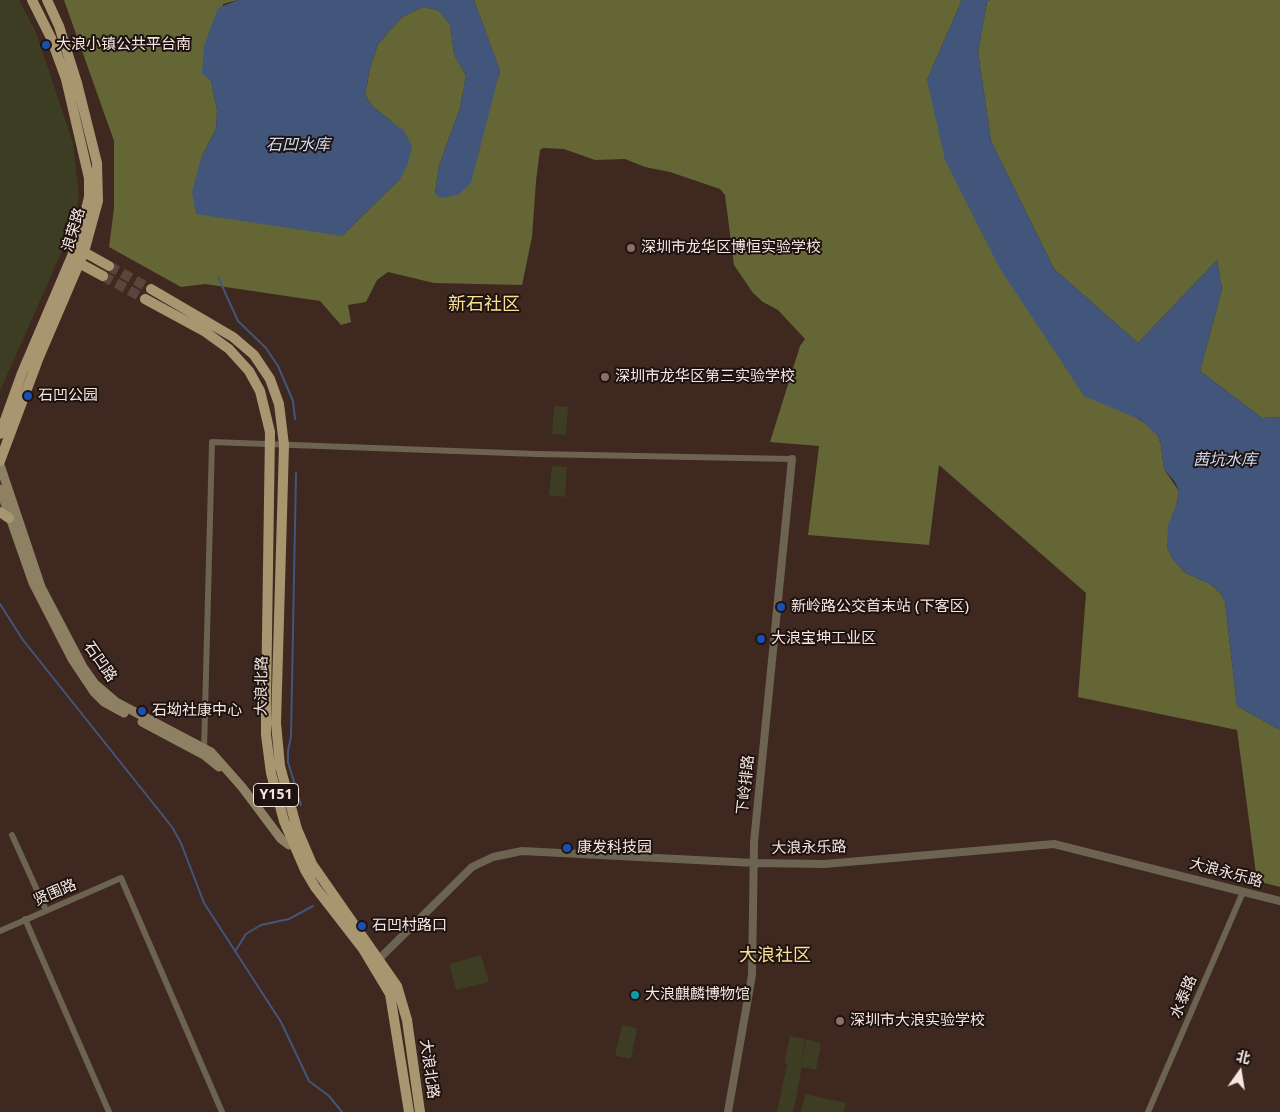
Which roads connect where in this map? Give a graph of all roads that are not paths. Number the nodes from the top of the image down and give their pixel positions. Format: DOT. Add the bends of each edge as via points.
graph roads {
  1 [pos="32,0"];
  2 [pos="48,0"];
  3 [pos="79,251"];
  4 [pos="80,263"];
  5 [pos="109,266"];
  6 [pos="103,276"];
  7 [pos="151,289"];
  8 [pos="145,299"];
  9 [pos="0,434"];
  10 [pos="270,445"];
  11 [pos="284,445"];
  12 [pos="792,459"];
  13 [pos="0,461"];
  14 [pos="0,465"];
  15 [pos="0,489"];
  16 [pos="0,512"];
  17 [pos="9,518"];
  18 [pos="204,751"];
  19 [pos="12,835"];
  20 [pos="293,844"];
  21 [pos="754,863"];
  22 [pos="1244,892"];
  23 [pos="1280,901"];
  24 [pos="46,910"];
  25 [pos="25,919"];
  26 [pos="0,931"];
  27 [pos="376,962"];
  28 [pos="109,1112"];
  29 [pos="222,1112"];
  30 [pos="410,1112"];
  31 [pos="420,1112"];
  32 [pos="728,1112"];
  33 [pos="1148,1112"];
  1 -- 3 [label="main road, 浪荣路" via="61,64 89,178"];
  2 -- 3 [label="main road, 浪荣路" via="77,83 98,170 97,209"];
  3 -- 4 [label="main road"];
  3 -- 5 [label="main road"];
  3 -- 9 [label="main road, 浪荣路" via="18,382"];
  4 -- 6 [label="main road"];
  4 -- 13 [label="main road, 浪荣路" via="38,357"];
  7 -- 11 [label="main road, 大浪北路" via="225,331 254,355 270,379 279,404"];
  8 -- 10 [label="main road, 大浪北路" via="204,331 229,349 249,371 267,413"];
  10 -- 11 [label="street"];
  10 -- 18 [label="street" via="212,442"];
  10 -- 20 [label="main road, 大浪北路 / Y151" via="266,735 274,789"];
  11 -- 12 [label="street"];
  11 -- 27 [label="main road, 大浪北路 / Y151" via="276,722 280,766 297,829 312,864"];
  12 -- 21 [label="street, 下岭排路"];
  14 -- 18 [label="main road, 石凹路" via="41,587 95,684 116,702"];
  15 -- 17 [label="main road, 石凹路"];
  16 -- 17 [label="main road"];
  17 -- 18 [label="main road, 石凹路" via="40,599 88,685 104,702"];
  18 -- 20 [label="main road, 石凹路" via="226,767 285,843"];
  19 -- 24 [label="street"];
  20 -- 27 [label="main road, 大浪北路 / Y151" via="315,887"];
  21 -- 22 [label="street, 大浪永乐路" via="825,864 1054,844"];
  21 -- 27 [label="street, 大浪永乐路" via="537,851 494,857 466,872"];
  21 -- 32 [label="street, 下岭排路" via="751,981"];
  22 -- 23 [label="street, 大浪永乐路"];
  22 -- 33 [label="street, 水泰路"];
  24 -- 25 [label="street, 贤围路"];
  24 -- 29 [label="street, 贤围路" via="121,878"];
  25 -- 26 [label="street, 贤围路"];
  25 -- 28 [label="street"];
  27 -- 30 [label="main road, 大浪北路 / Y151" via="394,1005"];
  27 -- 31 [label="main road, 大浪北路 / Y151" via="393,977 405,1008"];
}
